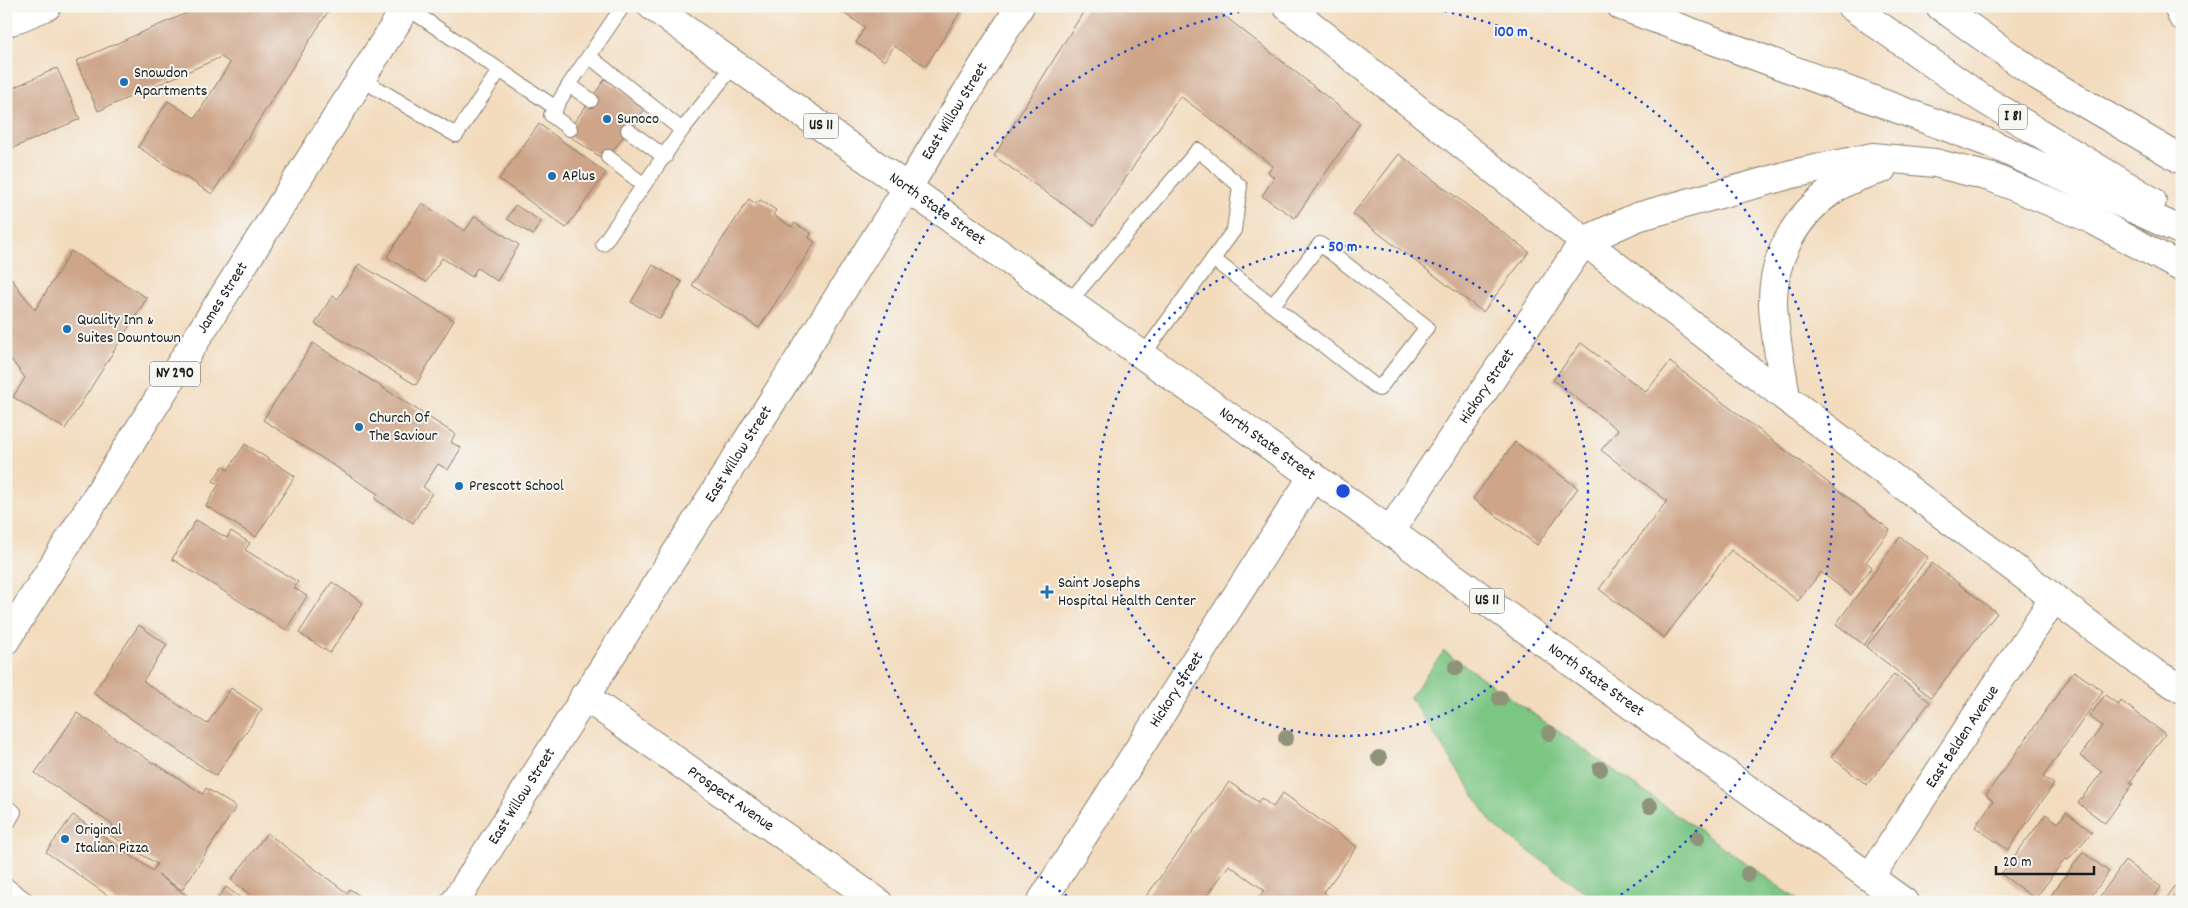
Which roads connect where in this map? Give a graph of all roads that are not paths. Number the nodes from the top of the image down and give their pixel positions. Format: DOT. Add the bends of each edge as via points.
graph roads {
  1 [pos="47,6"];
  2 [pos="623,6"];
  3 [pos="652,6"];
  4 [pos="1020,6"];
  5 [pos="1287,6"];
  6 [pos="1621,6"];
  7 [pos="1851,6"];
  8 [pos="1940,6"];
  9 [pos="2178,6"];
  10 [pos="406,7"];
  11 [pos="2182,16"];
  12 [pos="6,23"];
  13 [pos="590,57"];
  14 [pos="734,65"];
  15 [pos="499,71"];
  16 [pos="361,79"];
  17 [pos="569,86"];
  18 [pos="591,100"];
  19 [pos="556,108"];
  20 [pos="570,129"];
  21 [pos="628,130"];
  22 [pos="682,130"];
  23 [pos="608,157"];
  24 [pos="665,157"];
  25 [pos="1909,160"];
  26 [pos="2182,160"];
  27 [pos="644,185"];
  28 [pos="908,187"];
  29 [pos="2182,219"];
  30 [pos="2182,231"];
  31 [pos="1584,241"];
  32 [pos="603,244"];
  33 [pos="1212,259"];
  34 [pos="2182,268"];
  35 [pos="1069,302"];
  36 [pos="1273,305"];
  37 [pos="1143,355"];
  38 [pos="1786,398"];
  39 [pos="1313,476"];
  40 [pos="1390,531"];
  41 [pos="2054,598"];
  42 [pos="6,640"];
  43 [pos="2152,672"];
  44 [pos="2182,675"];
  45 [pos="2182,689"];
  46 [pos="584,696"];
  47 [pos="6,807"];
  48 [pos="6,826"];
  49 [pos="1870,877"];
  50 [pos="6,885"];
  51 [pos="29,902"];
  52 [pos="455,902"];
  53 [pos="878,902"];
  54 [pos="1041,902"];
  55 [pos="1904,902"];
  1 -- 12 [label="main road"];
  2 -- 13 [label="lane"];
  3 -- 14 [label="main road, North State Street / US 11"];
  4 -- 28 [label="main road, East Willow Street"];
  5 -- 31 [label="main road"];
  6 -- 30 [label="main road" via="1992,144"];
  7 -- 29 [label="main road, I 81" via="1980,97"];
  8 -- 26 [label="main road" via="2038,76"];
  9 -- 11 [label="main road"];
  10 -- 15 [label="lane"];
  10 -- 16 [label="main road, James Street / NY 290"];
  13 -- 17 [label="lane"];
  13 -- 22 [label="lane"];
  14 -- 22 [label="lane"];
  14 -- 28 [label="main road, North State Street / US 11"];
  15 -- 16 [label="lane" via="456,135"];
  15 -- 19 [label="lane"];
  16 -- 42 [label="main road, James Street / NY 290"];
  17 -- 18 [label="lane"];
  17 -- 19 [label="lane"];
  19 -- 20 [label="lane" via="552,115"];
  21 -- 24 [label="lane"];
  22 -- 24 [label="lane"];
  23 -- 27 [label="lane"];
  24 -- 27 [label="lane"];
  25 -- 31 [label="main road" via="1873,157 1792,174 1637,217"];
  25 -- 34 [label="main road" via="1993,178 2089,218"];
  25 -- 38 [label="main road" via="1857,177 1834,189 1809,210 1785,244 1776,271 1773,304"];
  27 -- 32 [label="lane"];
  28 -- 35 [label="main road, North State Street / US 11"];
  28 -- 46 [label="main road, East Willow Street"];
  31 -- 38 [label="main road"];
  31 -- 40 [label="main road, Hickory Street"];
  33 -- 35 [label="lane" via="1234,230 1240,186 1198,150"];
  33 -- 36 [label="lane"];
  33 -- 37 [label="lane"];
  35 -- 37 [label="main road, North State Street / US 11"];
  36 -- 36 [label="lane" via="1378,389 1427,327 1320,244"];
  37 -- 39 [label="main road, North State Street / US 11"];
  38 -- 41 [label="main road"];
  39 -- 40 [label="main road, North State Street / US 11"];
  39 -- 54 [label="main road, Hickory Street"];
  40 -- 49 [label="main road, North State Street / US 11"];
  41 -- 43 [label="main road"];
  41 -- 49 [label="main road, East Belden Avenue"];
  43 -- 44 [label="main road"];
  43 -- 45 [label="main road"];
  46 -- 52 [label="main road, East Willow Street"];
  46 -- 53 [label="main road, Prospect Avenue"];
  47 -- 48 [label="lane" via="14,812"];
  49 -- 55 [label="main road, North State Street / US 11"];
  50 -- 51 [label="lane"];
}
